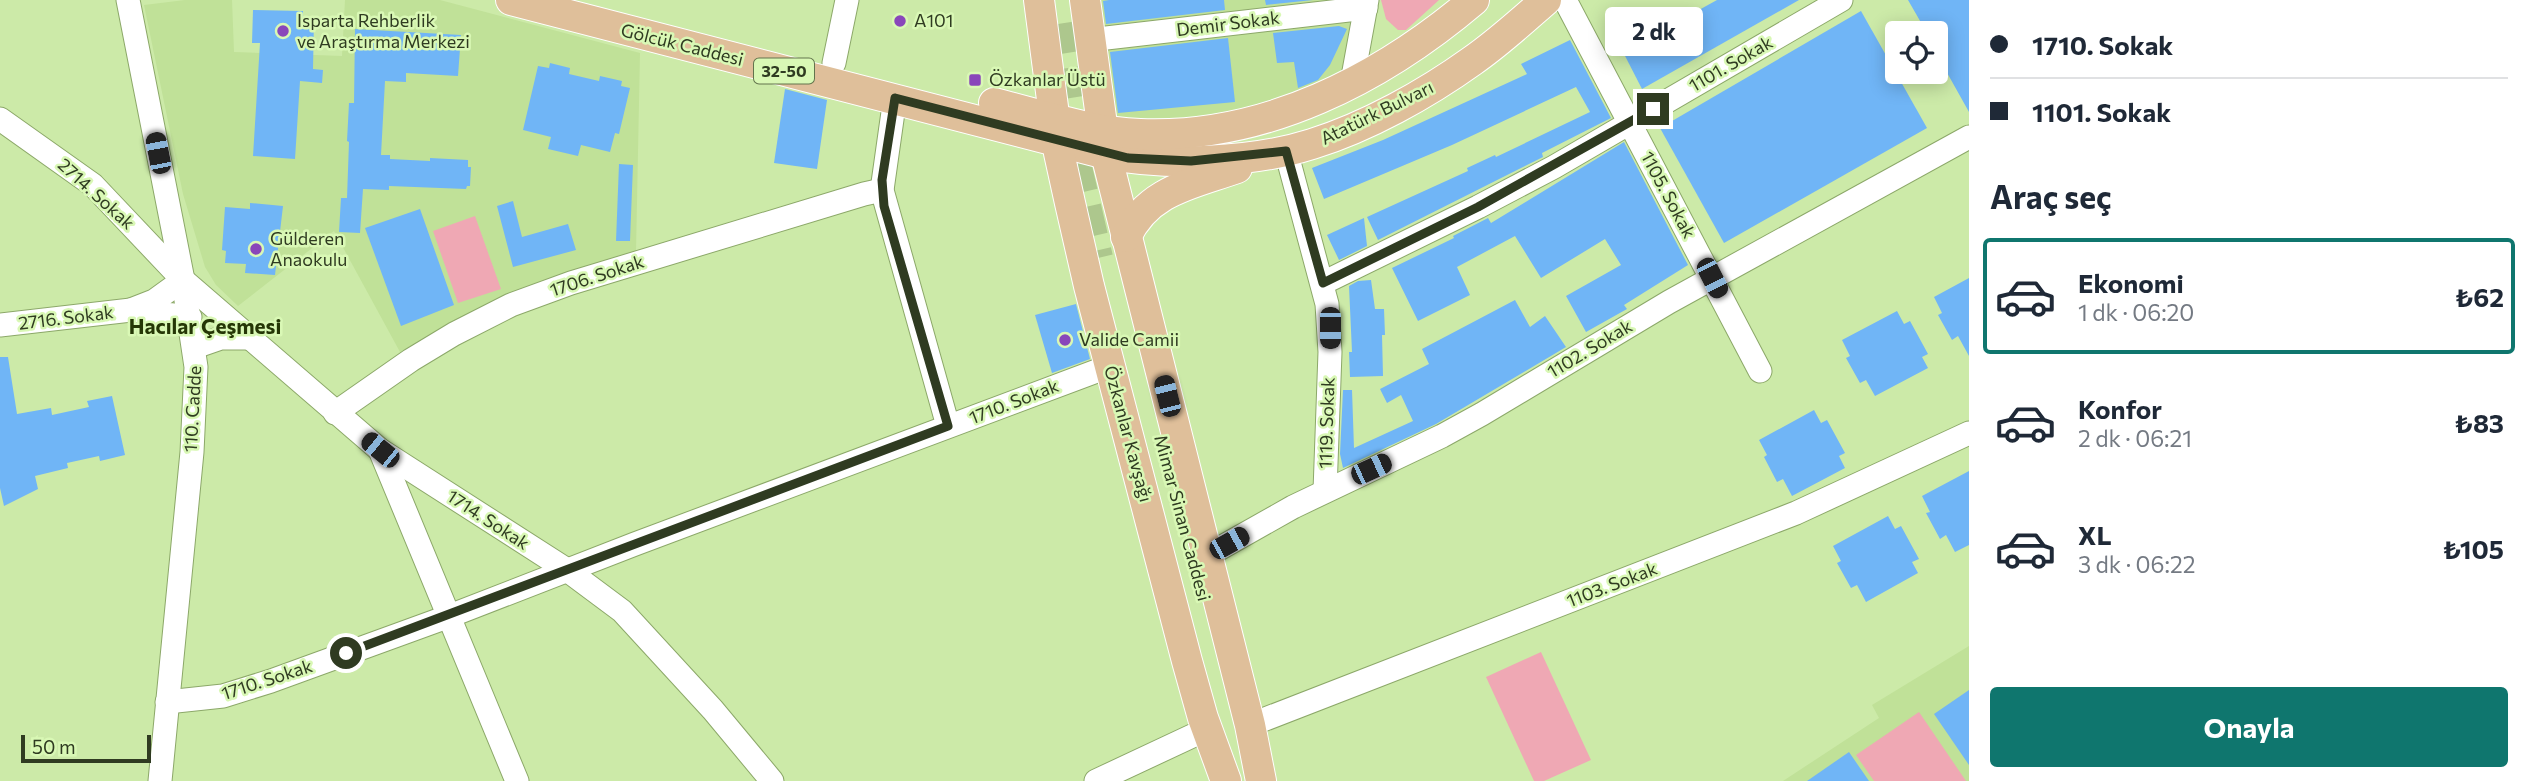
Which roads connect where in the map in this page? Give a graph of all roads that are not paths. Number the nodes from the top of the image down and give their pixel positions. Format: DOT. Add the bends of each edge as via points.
graph roads {
  1 [pos="128,0"];
  2 [pos="510,0"];
  3 [pos="582,0"];
  4 [pos="847,0"];
  5 [pos="1039,0"];
  6 [pos="1474,0"];
  7 [pos="1546,0"];
  8 [pos="1565,0"];
  9 [pos="1841,0"];
  10 [pos="1366,4"];
  11 [pos="1071,14"];
  12 [pos="834,64"];
  13 [pos="1352,82"];
  14 [pos="895,98"];
  15 [pos="0,119"];
  16 [pos="1630,123"];
  17 [pos="1055,130"];
  18 [pos="1969,138"];
  19 [pos="1104,142"];
  20 [pos="1286,151"];
  21 [pos="882,190"];
  22 [pos="1113,250"];
  23 [pos="1712,278"];
  24 [pos="183,280"];
  25 [pos="1323,283"];
  26 [pos="131,310"];
  27 [pos="190,317"];
  28 [pos="0,326"];
  29 [pos="250,338"];
  30 [pos="195,347"];
  31 [pos="1110,366"];
  32 [pos="1760,371"];
  33 [pos="335,413"];
  34 [pos="948,426"];
  35 [pos="1969,433"];
  36 [pos="380,450"];
  37 [pos="1325,491"];
  38 [pos="1208,555"];
  39 [pos="567,570"];
  40 [pos="447,617"];
  41 [pos="167,702"];
  42 [pos="1251,725"];
  43 [pos="1207,729"];
  44 [pos="160,781"];
  45 [pos="517,781"];
  46 [pos="772,781"];
  47 [pos="1096,781"];
  48 [pos="1226,781"];
  49 [pos="1235,781"];
  50 [pos="1253,781"];
  51 [pos="1261,781"];
  1 -- 24 [label="street, 110. Cadde"];
  2 -- 14 [label="main road, Gölcük Caddesi / 32-50"];
  3 -- 12 [label="main road, Gölcük Caddesi / 32-50"];
  4 -- 12 [label="street"];
  5 -- 17 [label="main road, Özkanlar Kavşağı"];
  6 -- 13 [label="main road, Atatürk Bulvarı / 32-50" via="1418,42"];
  7 -- 20 [label="main road, Atatürk Bulvarı / 32-50" via="1435,86 1349,130"];
  8 -- 16 [label="street, 1105. Sokak"];
  9 -- 16 [label="street, 1101. Sokak"];
  10 -- 11 [label="street, Demir Sokak"];
  10 -- 13 [label="street"];
  11 -- 19 [label="main road"];
  12 -- 17 [label="main road, Gölcük Caddesi / 32-50"];
  13 -- 19 [label="main road, Atatürk Bulvarı / 32-50" via="1283,114 1222,128 1133,133"];
  14 -- 17 [label="main road, Gölcük Caddesi / 32-50"];
  14 -- 21 [label="street"];
  15 -- 24 [label="street, 2714. Sokak" via="93,186"];
  16 -- 23 [label="street, 1105. Sokak"];
  16 -- 25 [label="street, 1101. Sokak" via="1478,207"];
  17 -- 19 [label="main road, Atatürk Bulvarı / 32-50"];
  17 -- 31 [label="main road, Özkanlar Kavşağı"];
  18 -- 23 [label="street, 1102. Sokak"];
  19 -- 20 [label="main road, Atatürk Bulvarı / 32-50" via="1157,161"];
  19 -- 22 [label="main road"];
  20 -- 22 [label="main road" via="1156,199"];
  20 -- 25 [label="street, 1119. Sokak"];
  21 -- 33 [label="street, 1706. Sokak" via="511,305 411,360"];
  21 -- 34 [label="street"];
  22 -- 38 [label="main road"];
  22 -- 49 [label="main road, Mimar Sinan Caddesi"];
  22 -- 50 [label="main road, Mimar Sinan Caddesi"];
  23 -- 32 [label="street, 1105. Sokak"];
  23 -- 37 [label="street, 1102. Sokak" via="1442,436"];
  24 -- 26 [label="street, 2716. Sokak" via="154,301"];
  24 -- 27 [label="street, 110. Cadde"];
  24 -- 29 [label="street, 1714. Sokak"];
  25 -- 37 [label="street, 1119. Sokak" via="1330,328"];
  26 -- 27 [label="street, 2716. Sokak"];
  26 -- 28 [label="street, 2716. Sokak"];
  27 -- 30 [label="street, 110. Cadde"];
  29 -- 30 [label="street" via="221,338"];
  29 -- 33 [label="street, 1714. Sokak"];
  30 -- 41 [label="street, 110. Cadde" via="192,452"];
  31 -- 34 [label="street, 1710. Sokak"];
  31 -- 43 [label="main road, Özkanlar Kavşağı"];
  33 -- 36 [label="street, 1714. Sokak"];
  34 -- 39 [label="street, 1710. Sokak"];
  35 -- 42 [label="street, 1103. Sokak" via="1796,513"];
  36 -- 39 [label="street, 1714. Sokak"];
  36 -- 40 [label="street"];
  37 -- 38 [label="street, 1102. Sokak"];
  38 -- 42 [label="main road"];
  39 -- 40 [label="street, 1710. Sokak"];
  39 -- 46 [label="street, 1714. Sokak" via="644,633"];
  40 -- 41 [label="street, 1710. Sokak" via="233,693"];
  40 -- 45 [label="street"];
  41 -- 44 [label="street, 110. Cadde"];
  42 -- 51 [label="main road"];
  43 -- 47 [label="street"];
  43 -- 48 [label="main road, Özkanlar Kavşağı"];
}
